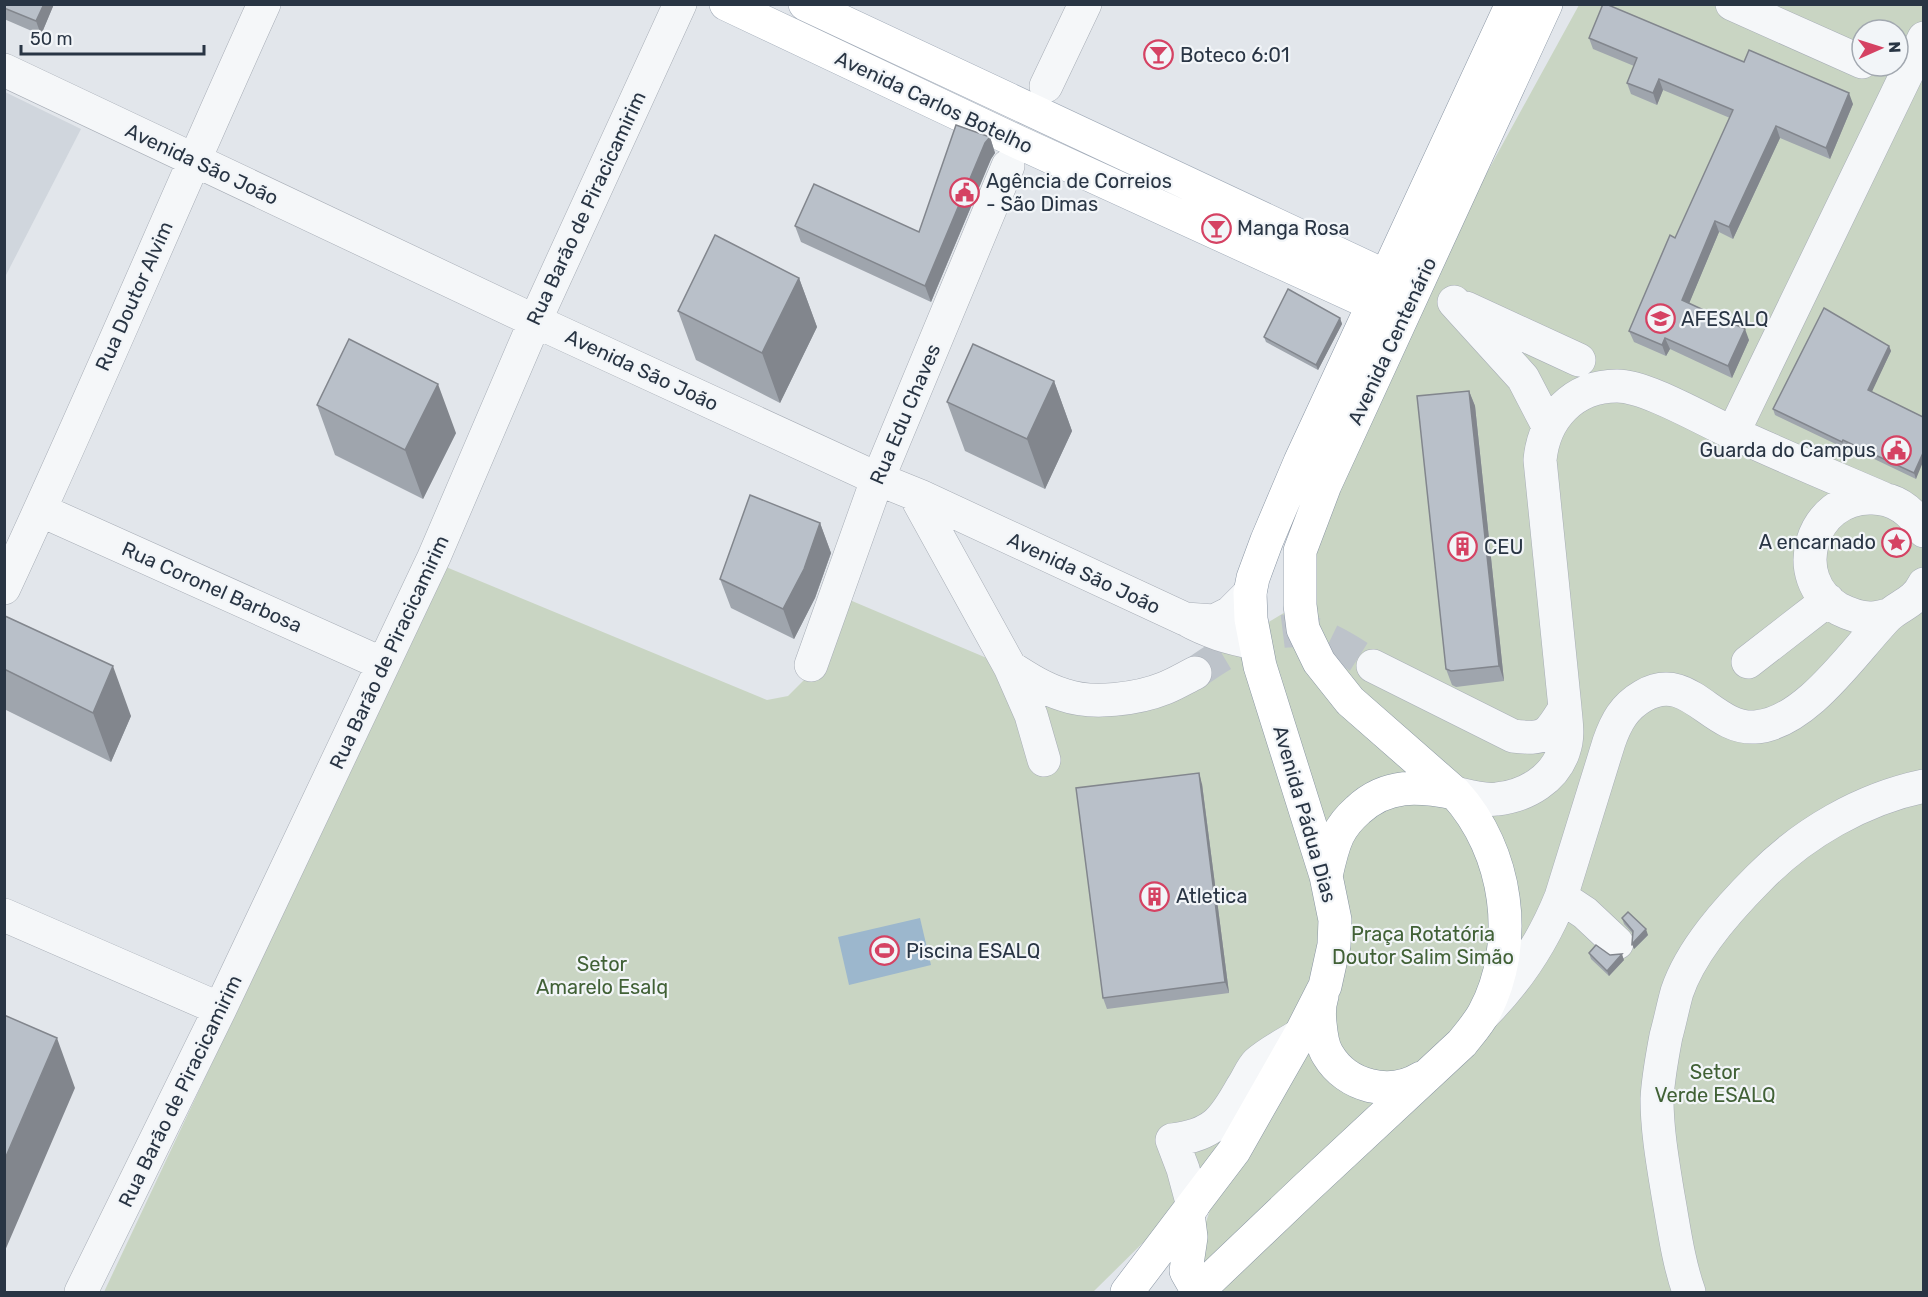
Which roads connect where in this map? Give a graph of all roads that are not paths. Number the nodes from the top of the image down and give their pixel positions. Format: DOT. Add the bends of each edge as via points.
graph roads {
  1 [pos="264,4"];
  2 [pos="680,4"];
  3 [pos="726,4"];
  4 [pos="805,4"];
  5 [pos="1085,4"];
  6 [pos="1512,4"];
  7 [pos="1546,4"];
  8 [pos="1732,4"];
  9 [pos="1923,38"];
  10 [pos="1850,57"];
  11 [pos="4,70"];
  12 [pos="1898,78"];
  13 [pos="1913,85"];
  14 [pos="1046,86"];
  15 [pos="193,160"];
  16 [pos="1008,166"];
  17 [pos="1385,275"];
  18 [pos="1416,290"];
  19 [pos="1372,304"];
  20 [pos="534,321"];
  21 [pos="1579,360"];
  22 [pos="1548,426"];
  23 [pos="1733,433"];
  24 [pos="878,479"];
  25 [pos="920,496"];
  26 [pos="1902,508"];
  27 [pos="40,510"];
  28 [pos="1923,531"];
  29 [pos="4,588"];
  30 [pos="1922,589"];
  31 [pos="1250,593"];
  32 [pos="1828,600"];
  33 [pos="1888,615"];
  34 [pos="1185,619"];
  35 [pos="1255,643"];
  36 [pos="1748,662"];
  37 [pos="383,664"];
  38 [pos="811,665"];
  39 [pos="1373,666"];
  40 [pos="1010,667"];
  41 [pos="1195,673"];
  42 [pos="1566,721"];
  43 [pos="1606,751"];
  44 [pos="1044,760"];
  45 [pos="1923,786"];
  46 [pos="1455,794"];
  47 [pos="1326,876"];
  48 [pos="1561,897"];
  49 [pos="4,915"];
  50 [pos="1617,943"];
  51 [pos="1325,986"];
  52 [pos="220,1009"];
  53 [pos="1483,1015"];
  54 [pos="1300,1035"];
  55 [pos="1431,1072"];
  56 [pos="1191,1210"];
  57 [pos="1198,1292"];
  58 [pos="81,1293"];
  59 [pos="1128,1293"];
  60 [pos="1689,1293"];
  1 -- 15 [label="street, Rua Doutor Alvim"];
  2 -- 20 [label="street, Rua Barão de Piracicamirim"];
  3 -- 19 [label="main road, Avenida Carlos Botelho"];
  4 -- 17 [label="main road, Avenida Carlos Botelho"];
  5 -- 14 [label="street"];
  6 -- 17 [label="main road, Avenida Centenário"];
  7 -- 18 [label="main road, Avenida Centenário"];
  8 -- 10 [label="street"];
  9 -- 13 [label="street"];
  11 -- 15 [label="street, Avenida São João"];
  12 -- 13 [label="street"];
  13 -- 23 [label="street"];
  15 -- 20 [label="street, Avenida São João"];
  15 -- 27 [label="street, Rua Doutor Alvim"];
  16 -- 24 [label="street, Rua Edu Chaves"];
  17 -- 18 [label="main road, Avenida Carlos Botelho"];
  17 -- 19 [label="main road, Avenida Centenário"];
  18 -- 46 [label="main road, Avenida Centenário" via="1325,485 1300,551 1300,605 1303,629 1315,656 1334,683"];
  19 -- 31 [label="main road, Avenida Pádua Dias" via="1266,540"];
  20 -- 24 [label="street, Avenida São João"];
  20 -- 37 [label="street, Rua Barão de Piracicamirim" via="434,557"];
  21 -- 22 [label="street" via="1454,302 1523,378"];
  22 -- 23 [label="street" via="1559,411 1585,392 1619,386 1645,391"];
  22 -- 42 [label="street" via="1540,460"];
  23 -- 26 [label="street"];
  24 -- 25 [label="street, Avenida São João"];
  24 -- 38 [label="street, Rua Edu Chaves"];
  25 -- 34 [label="street, Avenida São João"];
  25 -- 40 [label="street" via="919,502"];
  26 -- 28 [label="street" via="1916,517"];
  26 -- 32 [label="street" via="1862,498 1842,503 1827,516 1815,532 1810,551 1811,571"];
  27 -- 29 [label="street, Rua Doutor Alvim"];
  27 -- 37 [label="street, Rua Coronel Barbosa"];
  30 -- 33 [label="street" via="1906,606"];
  31 -- 34 [label="street, Avenida São João" via="1230,613 1214,621"];
  31 -- 35 [label="main road, Avenida Pádua Dias"];
  32 -- 33 [label="street" via="1850,614 1869,618"];
  32 -- 36 [label="street"];
  33 -- 43 [label="street" via="1838,674 1787,716 1766,725 1746,727 1724,719 1684,692 1653,690 1627,707"];
  34 -- 35 [label="street, Avenida São João" via="1205,631"];
  35 -- 47 [label="main road, Avenida Pádua Dias"];
  37 -- 52 [label="street, Rua Barão de Piracicamirim"];
  39 -- 42 [label="street" via="1514,736 1533,738"];
  40 -- 41 [label="street" via="1065,696 1093,701 1164,689"];
  40 -- 44 [label="street" via="1031,715"];
  42 -- 43 [label="street"];
  42 -- 46 [label="street" via="1564,749 1557,764 1529,790 1496,800"];
  43 -- 48 [label="street"];
  45 -- 60 [label="street" via="1894,792 1838,818 1773,863 1715,927 1688,968 1678,990 1662,1056 1657,1099 1663,1161 1681,1268"];
  46 -- 47 [label="main road" via="1406,787 1372,799 1349,818 1339,833"];
  46 -- 53 [label="main road" via="1469,808 1492,853 1505,912 1506,940"];
  47 -- 51 [label="main road, Avenida Pádua Dias" via="1335,920"];
  48 -- 50 [label="street"];
  48 -- 53 [label="street" via="1534,953"];
  49 -- 52 [label="street"];
  51 -- 54 [label="main road, Avenida Pádua Dias"];
  51 -- 55 [label="main road" via="1319,1003 1321,1036 1327,1054 1338,1068 1381,1089 1411,1084"];
  52 -- 58 [label="street, Rua Barão de Piracicamirim"];
  53 -- 55 [label="main road" via="1462,1043"];
  54 -- 56 [label="main road, Avenida Pádua Dias" via="1234,1151"];
  54 -- 56 [label="street" via="1256,1064 1220,1122 1204,1132 1172,1140 1183,1169"];
  55 -- 57 [label="main road"];
  56 -- 57 [label="main road" via="1186,1271"];
  56 -- 59 [label="main road, Avenida Pádua Dias"];
}
